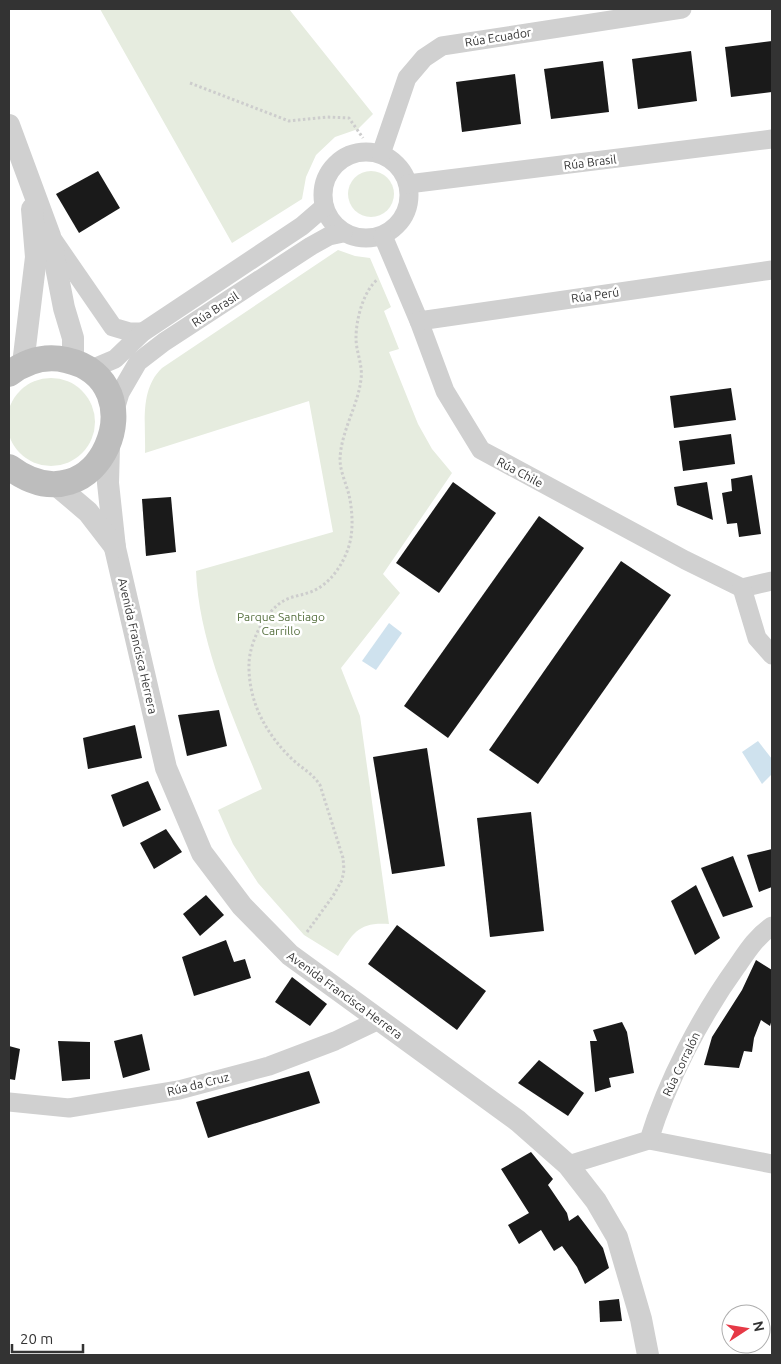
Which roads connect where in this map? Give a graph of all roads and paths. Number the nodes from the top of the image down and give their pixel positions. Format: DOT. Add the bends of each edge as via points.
graph roads {
  1 [pos="682,9"];
  2 [pos="190,84"];
  3 [pos="9,125"];
  4 [pos="772,139"];
  5 [pos="376,153"];
  6 [pos="32,184"];
  7 [pos="408,184"];
  8 [pos="324,207"];
  9 [pos="344,233"];
  10 [pos="50,236"];
  11 [pos="383,236"];
  12 [pos="772,270"];
  13 [pos="384,274"];
  14 [pos="419,321"];
  15 [pos="143,332"];
  16 [pos="81,366"];
  17 [pos="16,369"];
  18 [pos="114,413"];
  19 [pos="109,447"];
  20 [pos="13,475"];
  21 [pos="55,484"];
  22 [pos="116,548"];
  23 [pos="772,582"];
  24 [pos="742,588"];
  25 [pos="772,655"];
  26 [pos="772,926"];
  27 [pos="307,932"];
  28 [pos="379,1020"];
  29 [pos="9,1102"];
  30 [pos="649,1140"];
  31 [pos="772,1164"];
  32 [pos="568,1165"];
  33 [pos="648,1355"];
  1 -- 5 [label="street, Rúa Ecuador" via="442,46 424,58 407,78"];
  2 -- 5 [label="path" via="289,121 349,118"];
  3 -- 6 [label="street"];
  4 -- 7 [label="street, Rúa Brasil"];
  5 -- 7 [label="street" via="398,166"];
  5 -- 8 [label="street" via="357,152 333,167 325,179"];
  6 -- 10 [label="street"];
  6 -- 17 [label="street" via="36,257"];
  7 -- 11 [label="street" via="408,209 394,229"];
  8 -- 9 [label="street" via="335,226"];
  8 -- 15 [label="street, Rúa Brasil" via="302,226"];
  9 -- 11 [label="street" via="356,238"];
  9 -- 18 [label="street, Rúa Brasil" via="329,236 311,246 138,362 120,393"];
  10 -- 15 [label="street" via="112,327"];
  10 -- 16 [label="street" via="64,308"];
  11 -- 14 [label="street, Rúa Chile"];
  12 -- 14 [label="street, Rúa Perú"];
  13 -- 27 [label="path" via="371,286 361,309 356,338 361,378 341,446 340,460 352,514 347,553 327,582 317,590 284,601 275,608 259,630 249,662 255,706 262,721 281,748 320,785 343,858 342,880"];
  14 -- 24 [label="street, Rúa Chile" via="445,391 481,450"];
  15 -- 16 [label="street, Rúa Brasil" via="115,359"];
  16 -- 17 [label="main road" via="57,358 39,358"];
  16 -- 18 [label="main road" via="101,382"];
  18 -- 19 [label="main road"];
  19 -- 21 [label="main road" via="87,473 72,481"];
  19 -- 22 [label="street, Avenida Francisca Herrera" via="108,484"];
  20 -- 21 [label="main road"];
  21 -- 22 [label="street, Avenida Francisca Herrera" via="94,519"];
  22 -- 28 [label="street, Avenida Francisca Herrera" via="166,768 202,853 242,906 290,955"];
  23 -- 24 [label="street"];
  24 -- 25 [label="street" via="758,638"];
  26 -- 30 [label="street, Rúa Corralón" via="760,934 711,1002 657,1113"];
  28 -- 29 [label="street, Rúa da Cruz" via="269,1066 179,1090 69,1108"];
  28 -- 32 [label="street, Avenida Francisca Herrera" via="518,1121"];
  30 -- 31 [label="street"];
  30 -- 32 [label="street"];
  32 -- 33 [label="street, Avenida Francisca Herrera" via="618,1237"];
}
